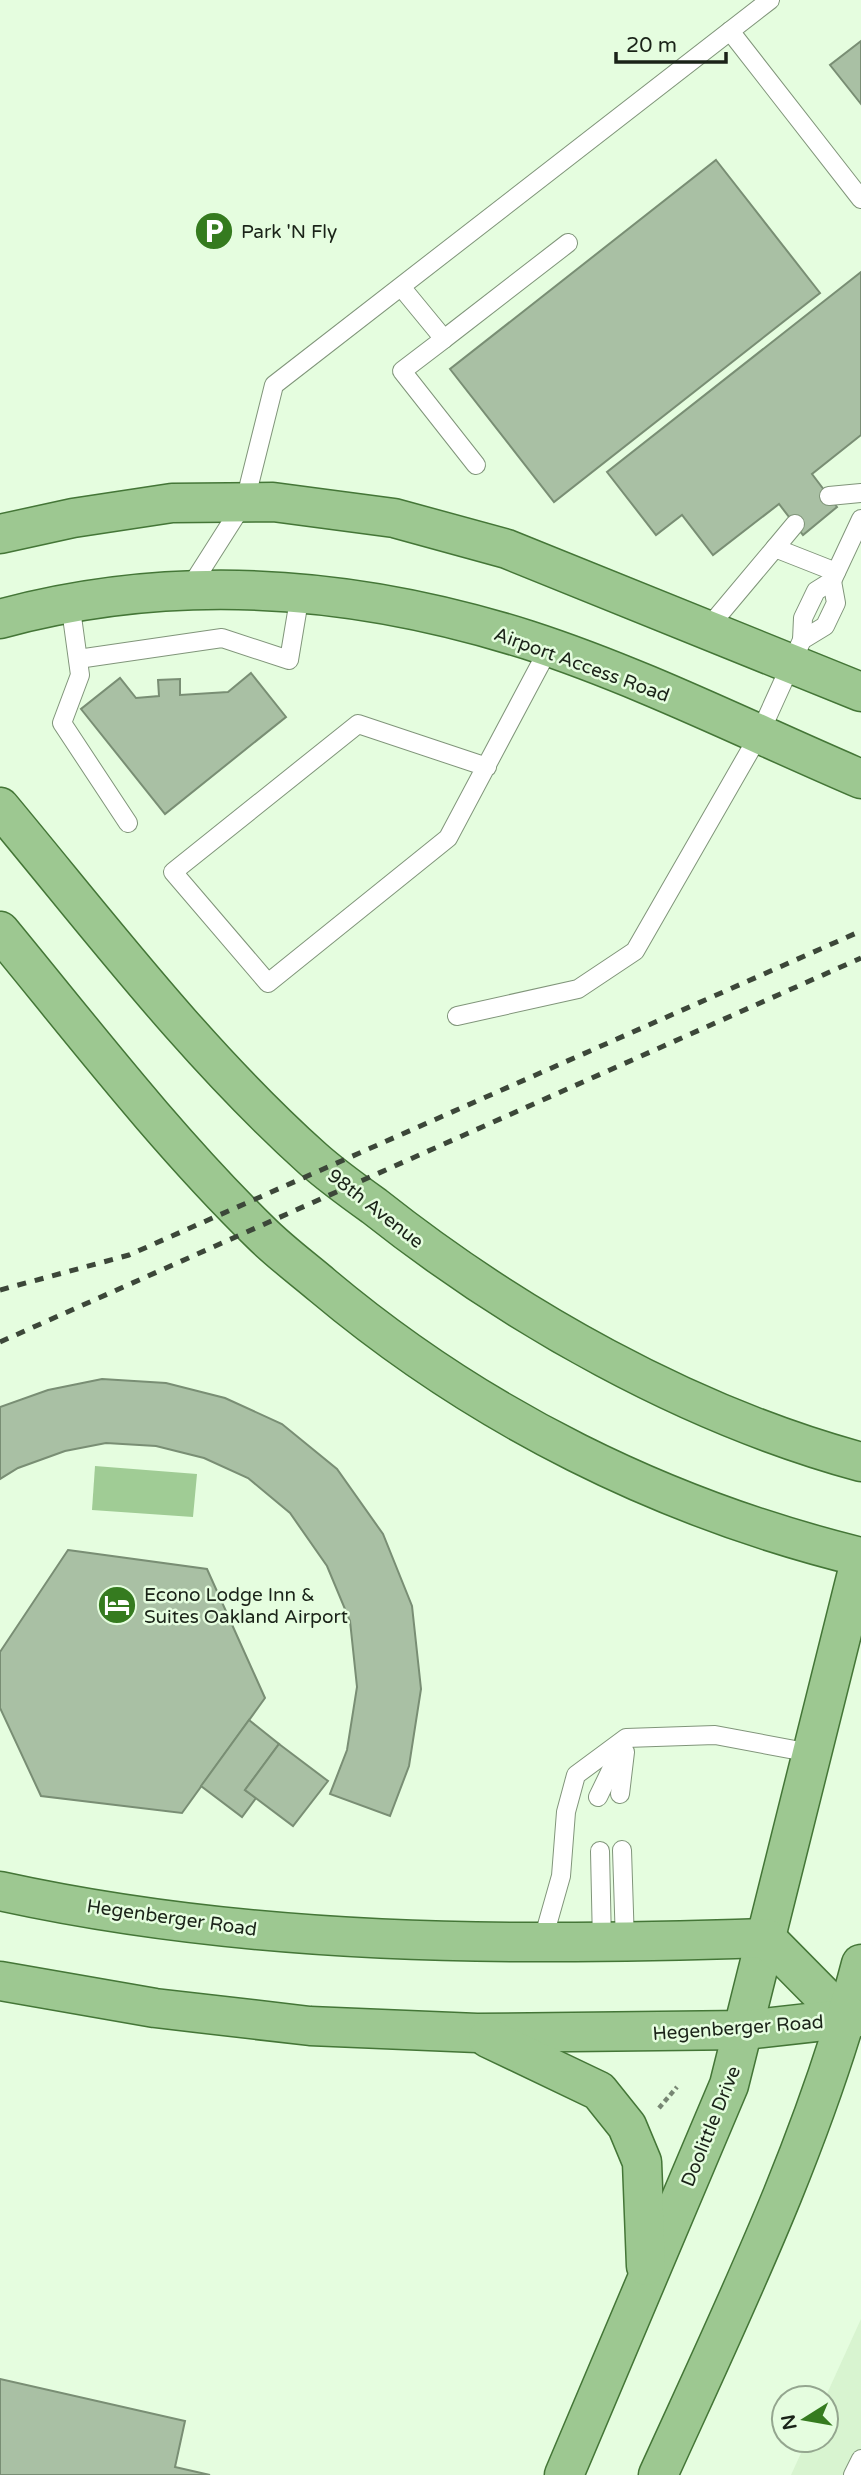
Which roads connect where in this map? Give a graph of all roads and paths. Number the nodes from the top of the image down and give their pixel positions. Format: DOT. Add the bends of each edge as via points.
graph roads {
  1 [pos="770,0"];
  2 [pos="730,31"];
  3 [pos="861,199"];
  4 [pos="568,243"];
  5 [pos="402,288"];
  6 [pos="444,339"];
  7 [pos="476,465"];
  8 [pos="861,493"];
  9 [pos="829,496"];
  10 [pos="245,501"];
  11 [pos="861,519"];
  12 [pos="795,524"];
  13 [pos="0,534"];
  14 [pos="775,548"];
  15 [pos="834,577"];
  16 [pos="188,589"];
  17 [pos="300,594"];
  18 [pos="70,602"];
  19 [pos="0,619"];
  20 [pos="707,629"];
  21 [pos="549,648"];
  22 [pos="797,652"];
  23 [pos="78,659"];
  24 [pos="861,692"];
  25 [pos="759,735"];
  26 [pos="487,767"];
  27 [pos="861,779"];
  28 [pos="0,807"];
  29 [pos="128,823"];
  30 [pos="0,931"];
  31 [pos="457,1016"];
  32 [pos="861,1462"];
  33 [pos="861,1558"];
  34 [pos="626,1738"];
  35 [pos="811,1754"];
  36 [pos="620,1794"];
  37 [pos="598,1797"];
  38 [pos="622,1850"];
  39 [pos="600,1851"];
  40 [pos="0,1891"];
  41 [pos="766,1938"];
  42 [pos="542,1943"];
  43 [pos="614,1943"];
  44 [pos="861,1964"];
  45 [pos="0,1981"];
  46 [pos="854,2018"];
  47 [pos="745,2030"];
  48 [pos="477,2033"];
  49 [pos="677,2087"];
  50 [pos="675,2099"];
  51 [pos="666,2100"];
  52 [pos="652,2116"];
  53 [pos="647,2280"];
  54 [pos="861,2459"];
  55 [pos="564,2475"];
  56 [pos="658,2475"];
  57 [pos="853,2475"];
  1 -- 2 [label="lane"];
  2 -- 3 [label="lane"];
  2 -- 5 [label="lane"];
  4 -- 6 [label="lane"];
  5 -- 6 [label="lane"];
  5 -- 10 [label="lane" via="274,385"];
  6 -- 7 [label="lane" via="402,371"];
  8 -- 9 [label="lane"];
  10 -- 13 [label="main road" via="128,508"];
  10 -- 16 [label="lane"];
  10 -- 20 [label="main road" via="394,518 495,546"];
  11 -- 15 [label="lane"];
  12 -- 14 [label="lane"];
  14 -- 15 [label="lane"];
  14 -- 20 [label="lane"];
  15 -- 22 [label="lane" via="836,603 825,626"];
  16 -- 17 [label="main road, Airport Access Road" via="257,588"];
  16 -- 18 [label="main road, Airport Access Road"];
  17 -- 21 [label="main road, Airport Access Road" via="401,607"];
  17 -- 23 [label="lane" via="289,660 222,638"];
  18 -- 19 [label="main road, Airport Access Road"];
  18 -- 23 [label="lane"];
  20 -- 22 [label="main road"];
  21 -- 25 [label="main road, Airport Access Road"];
  21 -- 26 [label="lane"];
  22 -- 24 [label="main road"];
  22 -- 25 [label="lane"];
  23 -- 29 [label="lane" via="80,675 62,723"];
  25 -- 27 [label="main road, Airport Access Road"];
  25 -- 31 [label="lane" via="635,951 578,989"];
  26 -- 26 [label="lane" via="448,838 268,983 173,872 358,724"];
  28 -- 32 [label="main road, 98th Avenue" via="200,1045 313,1159 441,1259 573,1342 723,1414"];
  30 -- 33 [label="main road" via="152,1117 261,1234 380,1334 517,1422 652,1490 785,1539"];
  33 -- 35 [label="main road, Doolittle Drive"];
  34 -- 35 [label="lane" via="715,1735"];
  34 -- 36 [label="lane"];
  34 -- 37 [label="lane"];
  34 -- 42 [label="lane" via="576,1775 566,1812 561,1876"];
  35 -- 41 [label="main road, Doolittle Drive"];
  38 -- 43 [label="lane"];
  39 -- 43 [label="lane"];
  40 -- 42 [label="main road, Hegenberger Road" via="161,1919 321,1936"];
  41 -- 43 [label="main road, Hegenberger Road"];
  41 -- 46 [label="main road, Hegenberger Road"];
  41 -- 47 [label="main road, Doolittle Drive"];
  42 -- 43 [label="main road, Hegenberger Road"];
  44 -- 46 [label="main road"];
  45 -- 48 [label="main road, Hegenberger Road" via="155,2008 310,2026"];
  46 -- 47 [label="main road, Hegenberger Road"];
  46 -- 56 [label="main road"];
  47 -- 48 [label="main road, Hegenberger Road"];
  47 -- 53 [label="main road, Doolittle Drive" via="729,2085"];
  48 -- 53 [label="main road" via="599,2091 627,2126 642,2162"];
  49 -- 51 [label="path"];
  50 -- 51 [label="path"];
  51 -- 52 [label="path"];
  53 -- 55 [label="main road, Doolittle Drive"];
  54 -- 57 [label="lane"];
}
